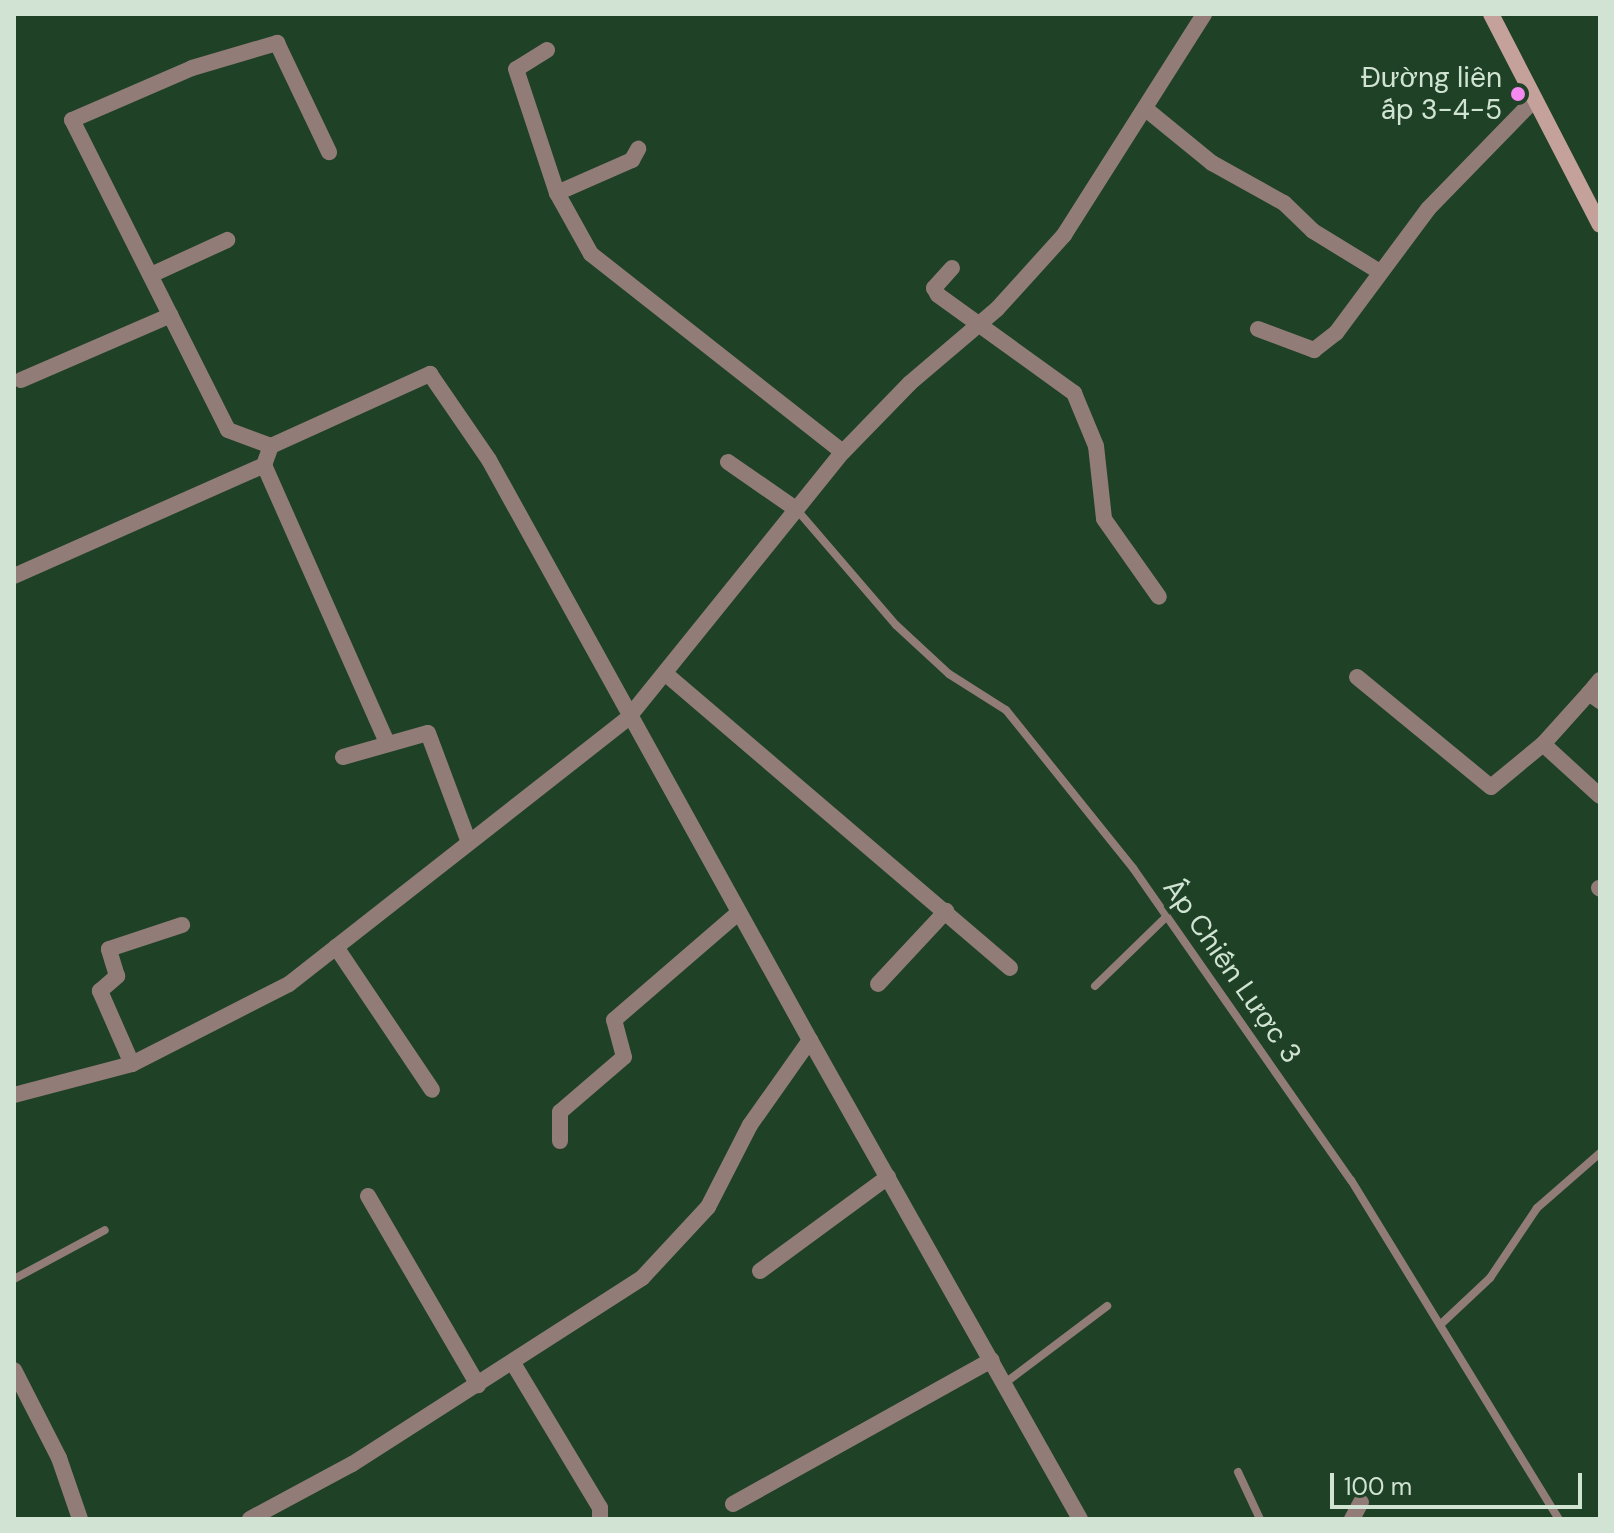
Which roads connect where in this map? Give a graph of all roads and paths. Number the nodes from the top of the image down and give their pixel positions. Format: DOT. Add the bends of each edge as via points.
graph roads {
  1 [pos="1204,14"];
  2 [pos="1491,14"];
  3 [pos="547,50"];
  4 [pos="1535,99"];
  5 [pos="1147,110"];
  6 [pos="638,149"];
  7 [pos="329,152"];
  8 [pos="557,193"];
  9 [pos="1600,225"];
  10 [pos="227,240"];
  11 [pos="952,268"];
  12 [pos="1380,272"];
  13 [pos="151,275"];
  14 [pos="171,315"];
  15 [pos="978,325"];
  16 [pos="1258,329"];
  17 [pos="21,380"];
  18 [pos="271,446"];
  19 [pos="843,452"];
  20 [pos="728,462"];
  21 [pos="264,465"];
  22 [pos="796,509"];
  23 [pos="14,576"];
  24 [pos="1159,597"];
  25 [pos="667,675"];
  26 [pos="1357,677"];
  27 [pos="1596,691"];
  28 [pos="628,718"];
  29 [pos="387,742"];
  30 [pos="1543,744"];
  31 [pos="343,757"];
  32 [pos="1600,796"];
  33 [pos="468,840"];
  34 [pos="946,911"];
  35 [pos="739,912"];
  36 [pos="1164,919"];
  37 [pos="182,925"];
  38 [pos="336,947"];
  39 [pos="1010,968"];
  40 [pos="878,984"];
  41 [pos="1095,986"];
  42 [pos="810,1040"];
  43 [pos="132,1064"];
  44 [pos="432,1090"];
  45 [pos="14,1095"];
  46 [pos="560,1141"];
  47 [pos="1600,1153"];
  48 [pos="888,1177"];
  49 [pos="368,1196"];
  50 [pos="105,1230"];
  51 [pos="760,1271"];
  52 [pos="14,1279"];
  53 [pos="1107,1306"];
  54 [pos="1440,1325"];
  55 [pos="992,1360"];
  56 [pos="513,1363"];
  57 [pos="14,1370"];
  58 [pos="1005,1383"];
  59 [pos="478,1385"];
  60 [pos="1238,1472"];
  61 [pos="1361,1502"];
  62 [pos="733,1504"];
  63 [pos="80,1519"];
  64 [pos="250,1519"];
  65 [pos="600,1519"];
  66 [pos="1080,1519"];
  67 [pos="1260,1519"];
  68 [pos="1352,1519"];
  69 [pos="1559,1519"];
  1 -- 5 [label="street"];
  2 -- 4 [label="main road"];
  3 -- 8 [label="street" via="516,69"];
  4 -- 9 [label="main road"];
  4 -- 12 [label="street" via="1428,209"];
  5 -- 12 [label="street" via="1212,163 1284,203 1313,231"];
  5 -- 15 [label="street" via="1064,235"];
  6 -- 8 [label="street" via="632,160"];
  7 -- 13 [label="street" via="277,43 74,117"];
  8 -- 19 [label="street" via="609,271"];
  10 -- 13 [label="street"];
  11 -- 15 [label="street" via="934,288"];
  12 -- 16 [label="street" via="1336,333 1314,350"];
  13 -- 14 [label="street"];
  14 -- 17 [label="street"];
  14 -- 18 [label="street" via="228,430"];
  15 -- 19 [label="street"];
  15 -- 24 [label="street" via="1074,393 1096,446 1104,519"];
  18 -- 21 [label="street"];
  18 -- 28 [label="street" via="422,373 435,377 489,460"];
  19 -- 22 [label="street"];
  20 -- 22 [label="street"];
  21 -- 23 [label="street"];
  21 -- 29 [label="street"];
  22 -- 25 [label="street"];
  22 -- 36 [label="lane, Ấp Chiến Lược 3" via="896,625 949,674 1006,710"];
  25 -- 28 [label="street"];
  25 -- 34 [label="street" via="717,725"];
  26 -- 30 [label="street" via="1491,787"];
  27 -- 30 [label="street"];
  28 -- 33 [label="street"];
  28 -- 35 [label="street"];
  29 -- 31 [label="street"];
  29 -- 33 [label="street" via="432,737"];
  30 -- 32 [label="street"];
  33 -- 38 [label="street"];
  34 -- 39 [label="street"];
  34 -- 40 [label="street"];
  35 -- 42 [label="street"];
  35 -- 46 [label="street" via="614,1020 624,1057 560,1112"];
  36 -- 41 [label="lane"];
  36 -- 54 [label="lane, Ấp Chiến Lược 3" via="1351,1180"];
  37 -- 43 [label="street" via="109,949 117,976 100,991"];
  38 -- 43 [label="street" via="241,1014"];
  38 -- 44 [label="street"];
  42 -- 48 [label="street"];
  42 -- 56 [label="street" via="691,1226 642,1278"];
  43 -- 45 [label="street"];
  47 -- 54 [label="lane" via="1537,1208 1490,1278"];
  48 -- 51 [label="street"];
  48 -- 55 [label="street"];
  49 -- 59 [label="street"];
  50 -- 52 [label="lane"];
  53 -- 58 [label="lane"];
  54 -- 69 [label="lane, Ấp Chiến Lược 3"];
  55 -- 58 [label="street"];
  55 -- 62 [label="street"];
  56 -- 59 [label="street"];
  56 -- 65 [label="street" via="600,1508"];
  57 -- 63 [label="street" via="59,1458"];
  58 -- 66 [label="street"];
  59 -- 64 [label="street"];
  60 -- 67 [label="lane"];
  61 -- 68 [label="street"];
}
